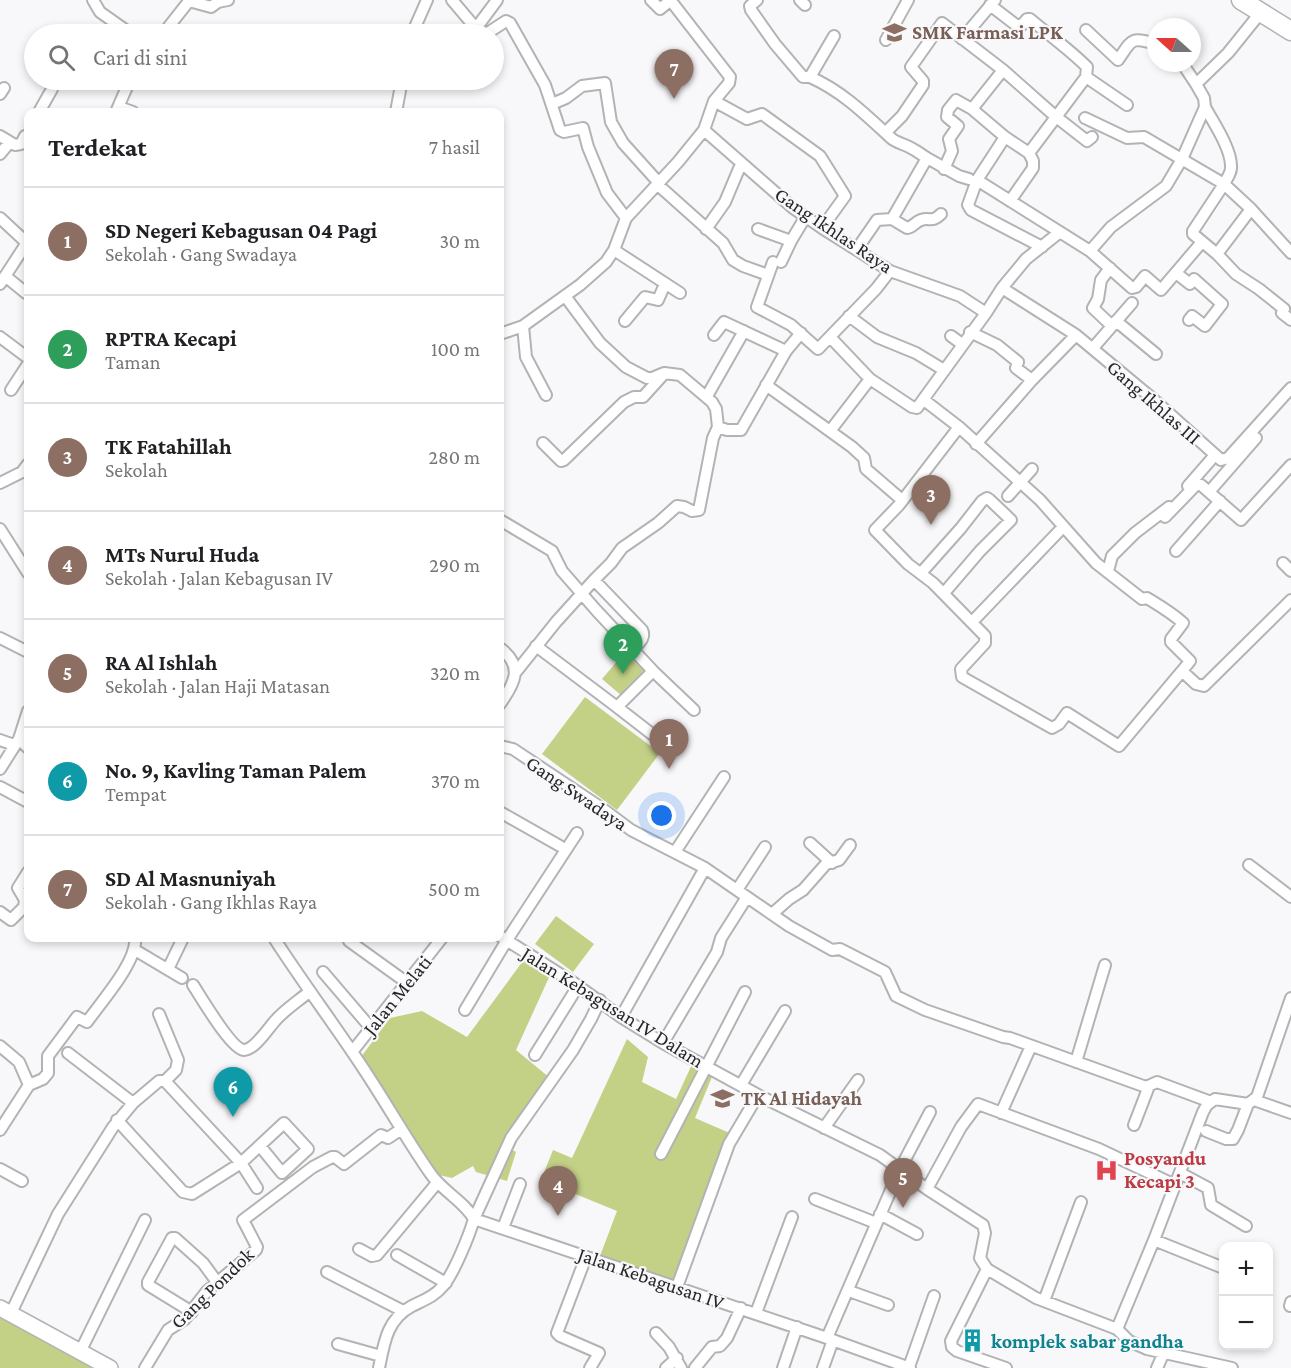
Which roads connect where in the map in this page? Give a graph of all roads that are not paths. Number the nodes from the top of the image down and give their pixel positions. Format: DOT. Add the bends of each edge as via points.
graph roads {
  1 [pos="93,0"];
  2 [pos="428,0"];
  3 [pos="452,0"];
  4 [pos="497,0"];
  5 [pos="651,0"];
  6 [pos="671,0"];
  7 [pos="757,0"];
  8 [pos="908,0"];
  9 [pos="1241,0"];
  10 [pos="219,2"];
  11 [pos="992,3"];
  12 [pos="1261,12"];
  13 [pos="116,24"];
  14 [pos="171,24"];
  15 [pos="417,24"];
  16 [pos="473,24"];
  17 [pos="481,24"];
  18 [pos="501,24"];
  19 [pos="1086,30"];
  20 [pos="1291,31"];
  21 [pos="834,36"];
  22 [pos="962,39"];
  23 [pos="886,40"];
  24 [pos="1147,42"];
  25 [pos="1003,70"];
  26 [pos="1188,72"];
  27 [pos="810,77"];
  28 [pos="1086,77"];
  29 [pos="1196,84"];
  30 [pos="51,90"];
  31 [pos="126,90"];
  32 [pos="401,90"];
  33 [pos="714,101"];
  34 [pos="552,104"];
  35 [pos="1127,105"];
  36 [pos="1204,107"];
  37 [pos="41,108"];
  38 [pos="119,108"];
  39 [pos="397,108"];
  40 [pos="972,109"];
  41 [pos="1055,116"];
  42 [pos="1085,118"];
  43 [pos="704,130"];
  44 [pos="886,132"];
  45 [pos="1005,137"];
  46 [pos="1092,137"];
  47 [pos="24,139"];
  48 [pos="5,140"];
  49 [pos="1029,153"];
  50 [pos="0,154"];
  51 [pos="927,158"];
  52 [pos="1182,159"];
  53 [pos="741,164"];
  54 [pos="944,169"];
  55 [pos="973,180"];
  56 [pos="658,184"];
  57 [pos="1224,184"];
  58 [pos="1010,201"];
  59 [pos="1251,209"];
  60 [pos="941,214"];
  61 [pos="806,216"];
  62 [pos="0,218"];
  63 [pos="626,218"];
  64 [pos="892,219"];
  65 [pos="822,228"];
  66 [pos="705,229"];
  67 [pos="758,229"];
  68 [pos="1059,232"];
  69 [pos="24,239"];
  70 [pos="791,241"];
  71 [pos="1202,242"];
  72 [pos="1042,247"];
  73 [pos="24,248"];
  74 [pos="857,249"];
  75 [pos="614,250"];
  76 [pos="1090,251"];
  77 [pos="1291,253"];
  78 [pos="1217,255"];
  79 [pos="1110,268"];
  80 [pos="890,271"];
  81 [pos="1176,273"];
  82 [pos="768,275"];
  83 [pos="2,280"];
  84 [pos="665,284"];
  85 [pos="1002,288"];
  86 [pos="24,291"];
  87 [pos="680,293"];
  88 [pos="564,296"];
  89 [pos="1132,303"];
  90 [pos="986,313"];
  91 [pos="849,316"];
  92 [pos="1189,320"];
  93 [pos="1291,320"];
  94 [pos="625,321"];
  95 [pos="1114,323"];
  96 [pos="519,327"];
  97 [pos="744,331"];
  98 [pos="970,332"];
  99 [pos="504,333"];
  100 [pos="801,333"];
  101 [pos="714,335"];
  102 [pos="1077,335"];
  103 [pos="951,336"];
  104 [pos="0,337"];
  105 [pos="831,338"];
  106 [pos="962,344"];
  107 [pos="1092,348"];
  108 [pos="786,351"];
  109 [pos="1156,354"];
  110 [pos="24,355"];
  111 [pos="24,370"];
  112 [pos="944,370"];
  113 [pos="664,373"];
  114 [pos="870,378"];
  115 [pos="1032,380"];
  116 [pos="766,385"];
  117 [pos="1291,388"];
  118 [pos="11,390"];
  119 [pos="546,395"];
  120 [pos="707,396"];
  121 [pos="1291,396"];
  122 [pos="924,400"];
  123 [pos="718,427"];
  124 [pos="959,427"];
  125 [pos="830,431"];
  126 [pos="543,443"];
  127 [pos="976,444"];
  128 [pos="1215,455"];
  129 [pos="1291,465"];
  130 [pos="24,469"];
  131 [pos="1032,469"];
  132 [pos="0,483"];
  133 [pos="1021,483"];
  134 [pos="1209,492"];
  135 [pos="1008,496"];
  136 [pos="902,500"];
  137 [pos="1220,501"];
  138 [pos="1165,517"];
  139 [pos="504,522"];
  140 [pos="1063,526"];
  141 [pos="0,529"];
  142 [pos="1176,551"];
  143 [pos="24,567"];
  144 [pos="1108,571"];
  145 [pos="921,573"];
  146 [pos="594,580"];
  147 [pos="580,593"];
  148 [pos="944,593"];
  149 [pos="1291,600"];
  150 [pos="972,622"];
  151 [pos="0,638"];
  152 [pos="536,646"];
  153 [pos="633,649"];
  154 [pos="24,650"];
  155 [pos="504,652"];
  156 [pos="653,671"];
  157 [pos="1182,671"];
  158 [pos="516,672"];
  159 [pos="504,697"];
  160 [pos="617,707"];
  161 [pos="694,710"];
  162 [pos="24,721"];
  163 [pos="0,740"];
  164 [pos="16,742"];
  165 [pos="666,745"];
  166 [pos="24,746"];
  167 [pos="504,746"];
  168 [pos="0,769"];
  169 [pos="724,777"];
  170 [pos="0,787"];
  171 [pos="24,800"];
  172 [pos="504,814"];
  173 [pos="577,832"];
  174 [pos="810,843"];
  175 [pos="850,845"];
  176 [pos="560,846"];
  177 [pos="765,846"];
  178 [pos="675,852"];
  179 [pos="832,863"];
  180 [pos="1249,865"];
  181 [pos="705,868"];
  182 [pos="24,878"];
  183 [pos="737,890"];
  184 [pos="747,897"];
  185 [pos="1291,897"];
  186 [pos="24,898"];
  187 [pos="24,907"];
  188 [pos="0,912"];
  189 [pos="772,914"];
  190 [pos="504,937"];
  191 [pos="504,939"];
  192 [pos="135,942"];
  193 [pos="181,942"];
  194 [pos="277,942"];
  195 [pos="350,942"];
  196 [pos="435,942"];
  197 [pos="501,942"];
  198 [pos="135,950"];
  199 [pos="1105,965"];
  200 [pos="168,969"];
  201 [pos="323,972"];
  202 [pos="183,978"];
  203 [pos="406,982"];
  204 [pos="193,985"];
  205 [pos="578,986"];
  206 [pos="309,992"];
  207 [pos="745,992"];
  208 [pos="1291,998"];
  209 [pos="600,1000"];
  210 [pos="465,1010"];
  211 [pos="785,1011"];
  212 [pos="159,1014"];
  213 [pos="621,1017"];
  214 [pos="370,1027"];
  215 [pos="663,1043"];
  216 [pos="0,1046"];
  217 [pos="1031,1046"];
  218 [pos="352,1052"];
  219 [pos="68,1053"];
  220 [pos="535,1055"];
  221 [pos="1076,1062"];
  222 [pos="706,1065"];
  223 [pos="858,1080"];
  224 [pos="165,1081"];
  225 [pos="373,1084"];
  226 [pos="741,1085"];
  227 [pos="29,1086"];
  228 [pos="1149,1086"];
  229 [pos="758,1095"];
  230 [pos="1211,1102"];
  231 [pos="1251,1102"];
  232 [pos="133,1103"];
  233 [pos="930,1112"];
  234 [pos="1001,1113"];
  235 [pos="1291,1113"];
  236 [pos="117,1120"];
  237 [pos="1134,1125"];
  238 [pos="824,1128"];
  239 [pos="0,1130"];
  240 [pos="400,1130"];
  241 [pos="1206,1131"];
  242 [pos="260,1146"];
  243 [pos="661,1154"];
  244 [pos="241,1162"];
  245 [pos="0,1168"];
  246 [pos="900,1169"];
  247 [pos="1180,1173"];
  248 [pos="22,1181"];
  249 [pos="437,1183"];
  250 [pos="520,1184"];
  251 [pos="1175,1185"];
  252 [pos="257,1188"];
  253 [pos="927,1189"];
  254 [pos="815,1199"];
  255 [pos="1081,1203"];
  256 [pos="792,1217"];
  257 [pos="878,1218"];
  258 [pos="474,1219"];
  259 [pos="145,1220"];
  260 [pos="1246,1226"];
  261 [pos="503,1228"];
  262 [pos="917,1234"];
  263 [pos="1154,1240"];
  264 [pos="359,1249"];
  265 [pos="397,1255"];
  266 [pos="586,1257"];
  267 [pos="1219,1266"];
  268 [pos="987,1269"];
  269 [pos="327,1272"];
  270 [pos="217,1282"];
  271 [pos="446,1283"];
  272 [pos="677,1287"];
  273 [pos="849,1291"];
  274 [pos="934,1296"];
  275 [pos="1044,1301"];
  276 [pos="888,1305"];
  277 [pos="741,1308"];
  278 [pos="5,1311"];
  279 [pos="403,1311"];
  280 [pos="192,1312"];
  281 [pos="756,1313"];
  282 [pos="797,1327"];
  283 [pos="1117,1329"];
  284 [pos="656,1333"];
  285 [pos="830,1339"];
  286 [pos="338,1344"];
  287 [pos="80,1352"];
  288 [pos="1164,1352"];
  289 [pos="381,1356"];
  290 [pos="679,1363"];
  291 [pos="102,1366"];
  292 [pos="145,1368"];
  293 [pos="379,1368"];
  294 [pos="590,1368"];
  295 [pos="666,1368"];
  296 [pos="695,1368"];
  297 [pos="783,1368"];
  298 [pos="823,1368"];
  299 [pos="910,1368"];
  300 [pos="1006,1368"];
  301 [pos="1157,1368"];
  302 [pos="1232,1368"];
  1 -- 13 [label="street" via="99,12"];
  2 -- 15 [label="street"];
  3 -- 16 [label="street"];
  4 -- 17 [label="street"];
  5 -- 6 [label="street" via="660,9"];
  6 -- 33 [label="street" via="730,77"];
  7 -- 27 [label="street" via="750,8 769,36 803,77"];
  8 -- 23 [label="street"];
  9 -- 12 [label="main road"];
  10 -- 14 [label="street" via="189,2"];
  11 -- 22 [label="street"];
  11 -- 28 [label="street" via="1016,25 1030,19 1056,38 1087,67"];
  12 -- 20 [label="main road"];
  12 -- 29 [label="street"];
  18 -- 34 [label="street" via="507,20"];
  19 -- 24 [label="street" via="1118,60 1132,41"];
  21 -- 27 [label="street"];
  22 -- 25 [label="street"];
  22 -- 44 [label="street" via="941,23 911,67 923,85"];
  25 -- 40 [label="street"];
  25 -- 41 [label="street"];
  26 -- 29 [label="street"];
  27 -- 44 [label="street" via="849,100"];
  28 -- 35 [label="street"];
  28 -- 41 [label="street"];
  29 -- 36 [label="street" via="1205,100"];
  30 -- 37 [label="street"];
  31 -- 38 [label="street"];
  32 -- 39 [label="street"];
  33 -- 43 [label="street"];
  33 -- 65 [label="street" via="743,118 759,114 767,117 825,162 845,196"];
  34 -- 56 [label="street" via="582,86 605,83 611,122 623,143"];
  34 -- 63 [label="street" via="561,132 583,128 606,193"];
  36 -- 52 [label="street"];
  36 -- 57 [label="street" via="1231,161"];
  40 -- 45 [label="street"];
  40 -- 54 [label="street" via="956,100 948,110 947,117 958,126 950,139 952,151"];
  41 -- 46 [label="street" via="1087,141"];
  41 -- 49 [label="street"];
  42 -- 52 [label="street" via="1127,138 1144,137"];
  43 -- 53 [label="street, Gang Ikhlas Raya"];
  43 -- 56 [label="street"];
  44 -- 51 [label="street" via="892,140"];
  45 -- 49 [label="street"];
  45 -- 55 [label="street"];
  47 -- 48 [label="street" via="19,145"];
  48 -- 50 [label="street"];
  49 -- 58 [label="street" via="1033,168"];
  51 -- 54 [label="street"];
  51 -- 64 [label="street"];
  52 -- 57 [label="street"];
  52 -- 76 [label="street" via="1166,186 1111,227"];
  53 -- 61 [label="street, Gang Ikhlas Raya"];
  53 -- 66 [label="street" via="725,202"];
  54 -- 55 [label="street"];
  55 -- 58 [label="street"];
  55 -- 72 [label="street" via="969,208"];
  56 -- 63 [label="street"];
  56 -- 66 [label="street"];
  57 -- 59 [label="street"];
  57 -- 71 [label="street" via="1192,231"];
  58 -- 68 [label="street"];
  59 -- 77 [label="street"];
  59 -- 78 [label="street"];
  60 -- 64 [label="street" via="909,228"];
  61 -- 65 [label="street, Gang Ikhlas Raya"];
  61 -- 70 [label="street"];
  62 -- 69 [label="street"];
  63 -- 75 [label="street"];
  64 -- 74 [label="street" via="877,220"];
  65 -- 74 [label="street, Gang Ikhlas Raya"];
  66 -- 82 [label="street" via="723,243 733,260"];
  67 -- 70 [label="street"];
  68 -- 72 [label="street"];
  68 -- 76 [label="street"];
  70 -- 82 [label="street"];
  71 -- 78 [label="street"];
  71 -- 81 [label="street"];
  72 -- 85 [label="street" via="1026,259"];
  73 -- 83 [label="street"];
  74 -- 80 [label="street, Gang Ikhlas Raya"];
  75 -- 84 [label="street"];
  75 -- 88 [label="street" via="606,262"];
  76 -- 79 [label="street"];
  78 -- 93 [label="street" via="1284,309 1282,313"];
  79 -- 81 [label="street" via="1134,288 1145,276 1159,290"];
  79 -- 95 [label="street" via="1101,280 1093,308"];
  80 -- 90 [label="street, Gang Ikhlas Raya" via="960,296"];
  80 -- 91 [label="street"];
  81 -- 92 [label="street" via="1190,284 1194,279 1221,304 1205,326 1192,316"];
  82 -- 100 [label="street" via="759,309"];
  83 -- 86 [label="street"];
  84 -- 87 [label="street"];
  84 -- 94 [label="street" via="658,300 645,297"];
  85 -- 90 [label="street"];
  85 -- 102 [label="street, Gang Ikhlas III"];
  88 -- 96 [label="street"];
  88 -- 113 [label="street" via="600,343 626,367 647,378"];
  89 -- 95 [label="street"];
  90 -- 98 [label="street"];
  91 -- 105 [label="street"];
  91 -- 112 [label="street" via="877,337"];
  95 -- 107 [label="street"];
  95 -- 109 [label="street"];
  96 -- 99 [label="street"];
  96 -- 119 [label="street" via="526,357"];
  97 -- 101 [label="street" via="724,322"];
  97 -- 108 [label="street"];
  97 -- 120 [label="street"];
  98 -- 106 [label="street"];
  98 -- 115 [label="street" via="997,345"];
  100 -- 105 [label="street" via="817,349"];
  100 -- 108 [label="street"];
  102 -- 107 [label="street, Gang Ikhlas III"];
  102 -- 115 [label="street"];
  103 -- 106 [label="street"];
  104 -- 110 [label="street"];
  105 -- 114 [label="street"];
  106 -- 112 [label="street"];
  107 -- 128 [label="street, Gang Ikhlas III"];
  108 -- 116 [label="street"];
  111 -- 118 [label="street"];
  112 -- 122 [label="street"];
  113 -- 120 [label="street" via="680,375"];
  113 -- 126 [label="street" via="643,398 624,402 564,460"];
  114 -- 122 [label="street" via="912,406 917,408"];
  114 -- 125 [label="street"];
  115 -- 127 [label="street"];
  116 -- 123 [label="street" via="740,431"];
  116 -- 125 [label="street"];
  117 -- 128 [label="street, Gang Ikhlas III" via="1228,458 1221,460"];
  120 -- 123 [label="street" via="716,409"];
  121 -- 134 [label="street"];
  122 -- 124 [label="street"];
  123 -- 146 [label="street" via="699,510 677,506 622,548"];
  124 -- 127 [label="street"];
  124 -- 136 [label="street"];
  125 -- 136 [label="street" via="863,456 866,469"];
  127 -- 133 [label="street"];
  128 -- 144 [label="street" via="1170,506 1112,556"];
  129 -- 137 [label="street" via="1243,519"];
  130 -- 132 [label="street"];
  131 -- 133 [label="street"];
  133 -- 135 [label="street"];
  133 -- 140 [label="street"];
  134 -- 137 [label="street"];
  134 -- 138 [label="street" via="1196,485"];
  136 -- 145 [label="street" via="875,530"];
  137 -- 142 [label="street"];
  139 -- 147 [label="street" via="552,551"];
  140 -- 144 [label="street"];
  140 -- 150 [label="street"];
  141 -- 143 [label="street"];
  144 -- 157 [label="street" via="1142,599 1168,610 1183,623 1171,639 1190,661"];
  145 -- 148 [label="street"];
  145 -- 148 [label="street" via="982,501 990,500 1011,520"];
  146 -- 147 [label="street"];
  146 -- 153 [label="street" via="642,630 643,639"];
  147 -- 152 [label="street"];
  147 -- 153 [label="street"];
  148 -- 150 [label="street"];
  149 -- 157 [label="street" via="1204,686"];
  150 -- 157 [label="street" via="986,640 961,669 962,677 1052,728 1066,713 1116,746"];
  151 -- 154 [label="street"];
  152 -- 158 [label="street"];
  152 -- 160 [label="street"];
  153 -- 156 [label="street"];
  155 -- 158 [label="street" via="514,662"];
  156 -- 160 [label="street"];
  156 -- 161 [label="street"];
  158 -- 159 [label="street"];
  160 -- 165 [label="street"];
  162 -- 164 [label="street"];
  163 -- 164 [label="street"];
  164 -- 166 [label="street"];
  164 -- 168 [label="street"];
  167 -- 178 [label="street, Gang Swadaya" via="637,833"];
  169 -- 178 [label="street"];
  170 -- 171 [label="street"];
  172 -- 176 [label="street"];
  173 -- 190 [label="street"];
  174 -- 179 [label="street"];
  175 -- 179 [label="street"];
  177 -- 183 [label="street"];
  178 -- 181 [label="street, Gang Swadaya"];
  179 -- 189 [label="street" via="826,864 803,890"];
  180 -- 185 [label="street"];
  181 -- 183 [label="street, Gang Swadaya"];
  181 -- 213 [label="street"];
  182 -- 186 [label="street" via="18,888"];
  183 -- 184 [label="street, Gang Swadaya"];
  184 -- 189 [label="street, Gang Swadaya"];
  184 -- 215 [label="street"];
  187 -- 188 [label="street" via="12,919"];
  189 -- 217 [label="street, Gang Swadaya" via="824,946 840,949 885,972 896,996"];
  191 -- 205 [label="street, Jalan Kebagusan IV Dalam"];
  192 -- 198 [label="street"];
  193 -- 200 [label="street"];
  194 -- 206 [label="street, Jalan Melati"];
  195 -- 203 [label="street"];
  196 -- 203 [label="street, Jalan Melati"];
  197 -- 210 [label="street"];
  198 -- 200 [label="street"];
  198 -- 227 [label="street" via="87,1022 77,1017 50,1054 48,1073"];
  199 -- 221 [label="street"];
  200 -- 202 [label="street"];
  201 -- 214 [label="street"];
  203 -- 214 [label="street, Jalan Melati"];
  204 -- 206 [label="street" via="233,1044 243,1050 249,1049 286,1009"];
  205 -- 209 [label="street, Jalan Kebagusan IV Dalam"];
  205 -- 220 [label="street"];
  206 -- 218 [label="street, Jalan Melati"];
  207 -- 222 [label="street"];
  208 -- 231 [label="street" via="1259,1092"];
  209 -- 213 [label="street, Jalan Kebagusan IV Dalam"];
  209 -- 258 [label="street" via="573,1050 511,1138"];
  211 -- 226 [label="street"];
  212 -- 224 [label="street" via="178,1060 176,1070"];
  213 -- 215 [label="street, Jalan Kebagusan IV Dalam"];
  214 -- 218 [label="street, Jalan Melati"];
  215 -- 222 [label="street, Jalan Kebagusan IV Dalam"];
  216 -- 227 [label="street" via="19,1062"];
  217 -- 221 [label="street, Gang Swadaya"];
  217 -- 234 [label="street"];
  218 -- 225 [label="street, Jalan Melati"];
  219 -- 232 [label="street"];
  221 -- 228 [label="street, Gang Swadaya"];
  222 -- 226 [label="street, Jalan Kebagusan IV Dalam"];
  222 -- 243 [label="street"];
  223 -- 238 [label="street"];
  224 -- 232 [label="street" via="159,1081"];
  224 -- 244 [label="street"];
  225 -- 240 [label="street, Jalan Kebagusan IV"];
  226 -- 229 [label="street, Jalan Kebagusan IV Dalam"];
  227 -- 239 [label="street"];
  228 -- 230 [label="street, Gang Swadaya" via="1157,1082"];
  228 -- 237 [label="street"];
  229 -- 238 [label="street, Jalan Kebagusan IV Dalam"];
  229 -- 272 [label="street" via="729,1144"];
  230 -- 231 [label="street, Gang Swadaya" via="1221,1098"];
  230 -- 247 [label="street" via="1203,1112"];
  231 -- 235 [label="street, Gang Swadaya"];
  231 -- 241 [label="street" via="1233,1139"];
  232 -- 236 [label="street"];
  233 -- 246 [label="street"];
  234 -- 251 [label="street" via="1099,1149"];
  234 -- 253 [label="street" via="976,1105"];
  236 -- 244 [label="street" via="187,1194"];
  236 -- 278 [label="street" via="58,1214"];
  238 -- 246 [label="street, Jalan Kebagusan IV Dalam"];
  240 -- 249 [label="street, Jalan Kebagusan IV"];
  240 -- 270 [label="street, Gang Pondok" via="388,1138 375,1138 344,1164 332,1157 313,1167 244,1220 257,1248"];
  242 -- 242 [label="street" via="284,1123 308,1149 282,1173"];
  242 -- 244 [label="street"];
  244 -- 252 [label="street"];
  245 -- 248 [label="street"];
  246 -- 253 [label="street, Jalan Kebagusan IV Dalam"];
  246 -- 257 [label="street"];
  247 -- 251 [label="street"];
  247 -- 260 [label="street" via="1208,1188 1210,1205"];
  249 -- 258 [label="street, Jalan Kebagusan IV"];
  249 -- 264 [label="street" via="377,1255"];
  250 -- 261 [label="street"];
  251 -- 263 [label="street"];
  253 -- 268 [label="street, Jalan Kebagusan IV Dalam" via="983,1224 980,1258"];
  254 -- 257 [label="street"];
  255 -- 275 [label="street"];
  256 -- 281 [label="street"];
  257 -- 262 [label="street"];
  257 -- 273 [label="street"];
  258 -- 261 [label="street, Jalan Kebagusan IV"];
  258 -- 271 [label="street"];
  259 -- 287 [label="street"];
  261 -- 266 [label="street, Jalan Kebagusan IV"];
  263 -- 267 [label="street"];
  263 -- 283 [label="street"];
  265 -- 271 [label="street"];
  266 -- 272 [label="street, Jalan Kebagusan IV"];
  266 -- 294 [label="street" via="557,1333 599,1353"];
  268 -- 275 [label="street"];
  268 -- 300 [label="street" via="951,1341 952,1347"];
  269 -- 279 [label="street"];
  270 -- 280 [label="street, Gang Pondok"];
  270 -- 280 [label="street" via="190,1250 175,1238 170,1240 148,1285"];
  271 -- 279 [label="street" via="432,1297"];
  272 -- 277 [label="street, Jalan Kebagusan IV"];
  273 -- 276 [label="street"];
  273 -- 285 [label="street"];
  274 -- 299 [label="street"];
  275 -- 283 [label="street"];
  277 -- 281 [label="street, Jalan Kebagusan IV"];
  277 -- 296 [label="street" via="727,1338 720,1346 712,1347"];
  278 -- 287 [label="main road"];
  279 -- 289 [label="street" via="388,1328"];
  280 -- 292 [label="street, Gang Pondok" via="168,1330"];
  281 -- 282 [label="street, Jalan Kebagusan IV"];
  282 -- 285 [label="street, Jalan Kebagusan IV"];
  282 -- 297 [label="street"];
  283 -- 288 [label="street" via="1129,1341"];
  284 -- 290 [label="street"];
  285 -- 298 [label="street"];
  285 -- 299 [label="street, Jalan Kebagusan IV"];
  286 -- 289 [label="street"];
  287 -- 291 [label="main road"];
  288 -- 301 [label="street"];
  288 -- 302 [label="street"];
  289 -- 293 [label="street"];
  290 -- 295 [label="street"];
}
